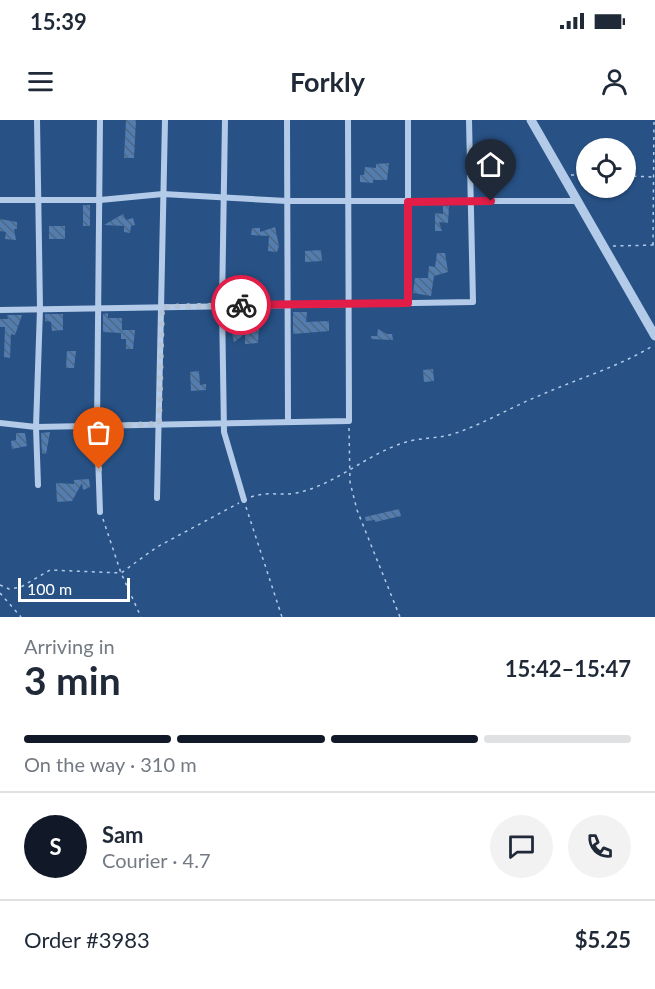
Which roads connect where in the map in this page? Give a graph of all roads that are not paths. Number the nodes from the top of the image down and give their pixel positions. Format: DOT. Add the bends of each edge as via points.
graph roads {
  1 [pos="38,120"];
  2 [pos="100,120"];
  3 [pos="165,120"];
  4 [pos="225,120"];
  5 [pos="287,120"];
  6 [pos="348,120"];
  7 [pos="408,120"];
  8 [pos="469,120"];
  9 [pos="531,120"];
  10 [pos="163,194"];
  11 [pos="223,198"];
  12 [pos="0,200"];
  13 [pos="38,200"];
  14 [pos="100,200"];
  15 [pos="287,201"];
  16 [pos="469,201"];
  17 [pos="578,201"];
  18 [pos="347,202"];
  19 [pos="408,202"];
  20 [pos="348,303"];
  21 [pos="408,303"];
  22 [pos="286,304"];
  23 [pos="222,305"];
  24 [pos="162,307"];
  25 [pos="99,308"];
  26 [pos="40,309"];
  27 [pos="0,310"];
  28 [pos="655,336"];
  29 [pos="288,422"];
  30 [pos="0,423"];
  31 [pos="224,423"];
  32 [pos="159,424"];
  33 [pos="97,426"];
  34 [pos="36,427"];
  35 [pos="38,485"];
  36 [pos="157,498"];
  37 [pos="244,500"];
  38 [pos="100,512"];
  1 -- 13 [label="street"];
  2 -- 14 [label="street"];
  3 -- 10 [label="street"];
  4 -- 11 [label="street"];
  5 -- 15 [label="street"];
  6 -- 18 [label="street"];
  7 -- 19 [label="street"];
  8 -- 16 [label="street"];
  9 -- 17 [label="street"];
  10 -- 11 [label="street"];
  10 -- 14 [label="street"];
  10 -- 24 [label="street"];
  11 -- 15 [label="street"];
  11 -- 23 [label="street"];
  12 -- 13 [label="street"];
  13 -- 14 [label="street"];
  13 -- 26 [label="street"];
  14 -- 25 [label="street"];
  15 -- 18 [label="street"];
  15 -- 22 [label="street"];
  16 -- 17 [label="street"];
  16 -- 19 [label="street"];
  16 -- 21 [label="street" via="473,302"];
  17 -- 28 [label="street"];
  18 -- 19 [label="street"];
  18 -- 20 [label="street"];
  19 -- 21 [label="street"];
  20 -- 21 [label="street"];
  20 -- 22 [label="street"];
  20 -- 29 [label="street" via="349,421"];
  22 -- 23 [label="street"];
  22 -- 29 [label="street"];
  23 -- 24 [label="street"];
  23 -- 31 [label="street"];
  24 -- 25 [label="street"];
  24 -- 32 [label="street"];
  25 -- 26 [label="street"];
  25 -- 33 [label="street"];
  26 -- 27 [label="street"];
  26 -- 34 [label="street"];
  29 -- 31 [label="street"];
  30 -- 34 [label="street"];
  31 -- 32 [label="street"];
  31 -- 37 [label="street"];
  32 -- 33 [label="street"];
  32 -- 36 [label="street"];
  33 -- 34 [label="street"];
  33 -- 38 [label="street"];
  34 -- 35 [label="street"];
}
